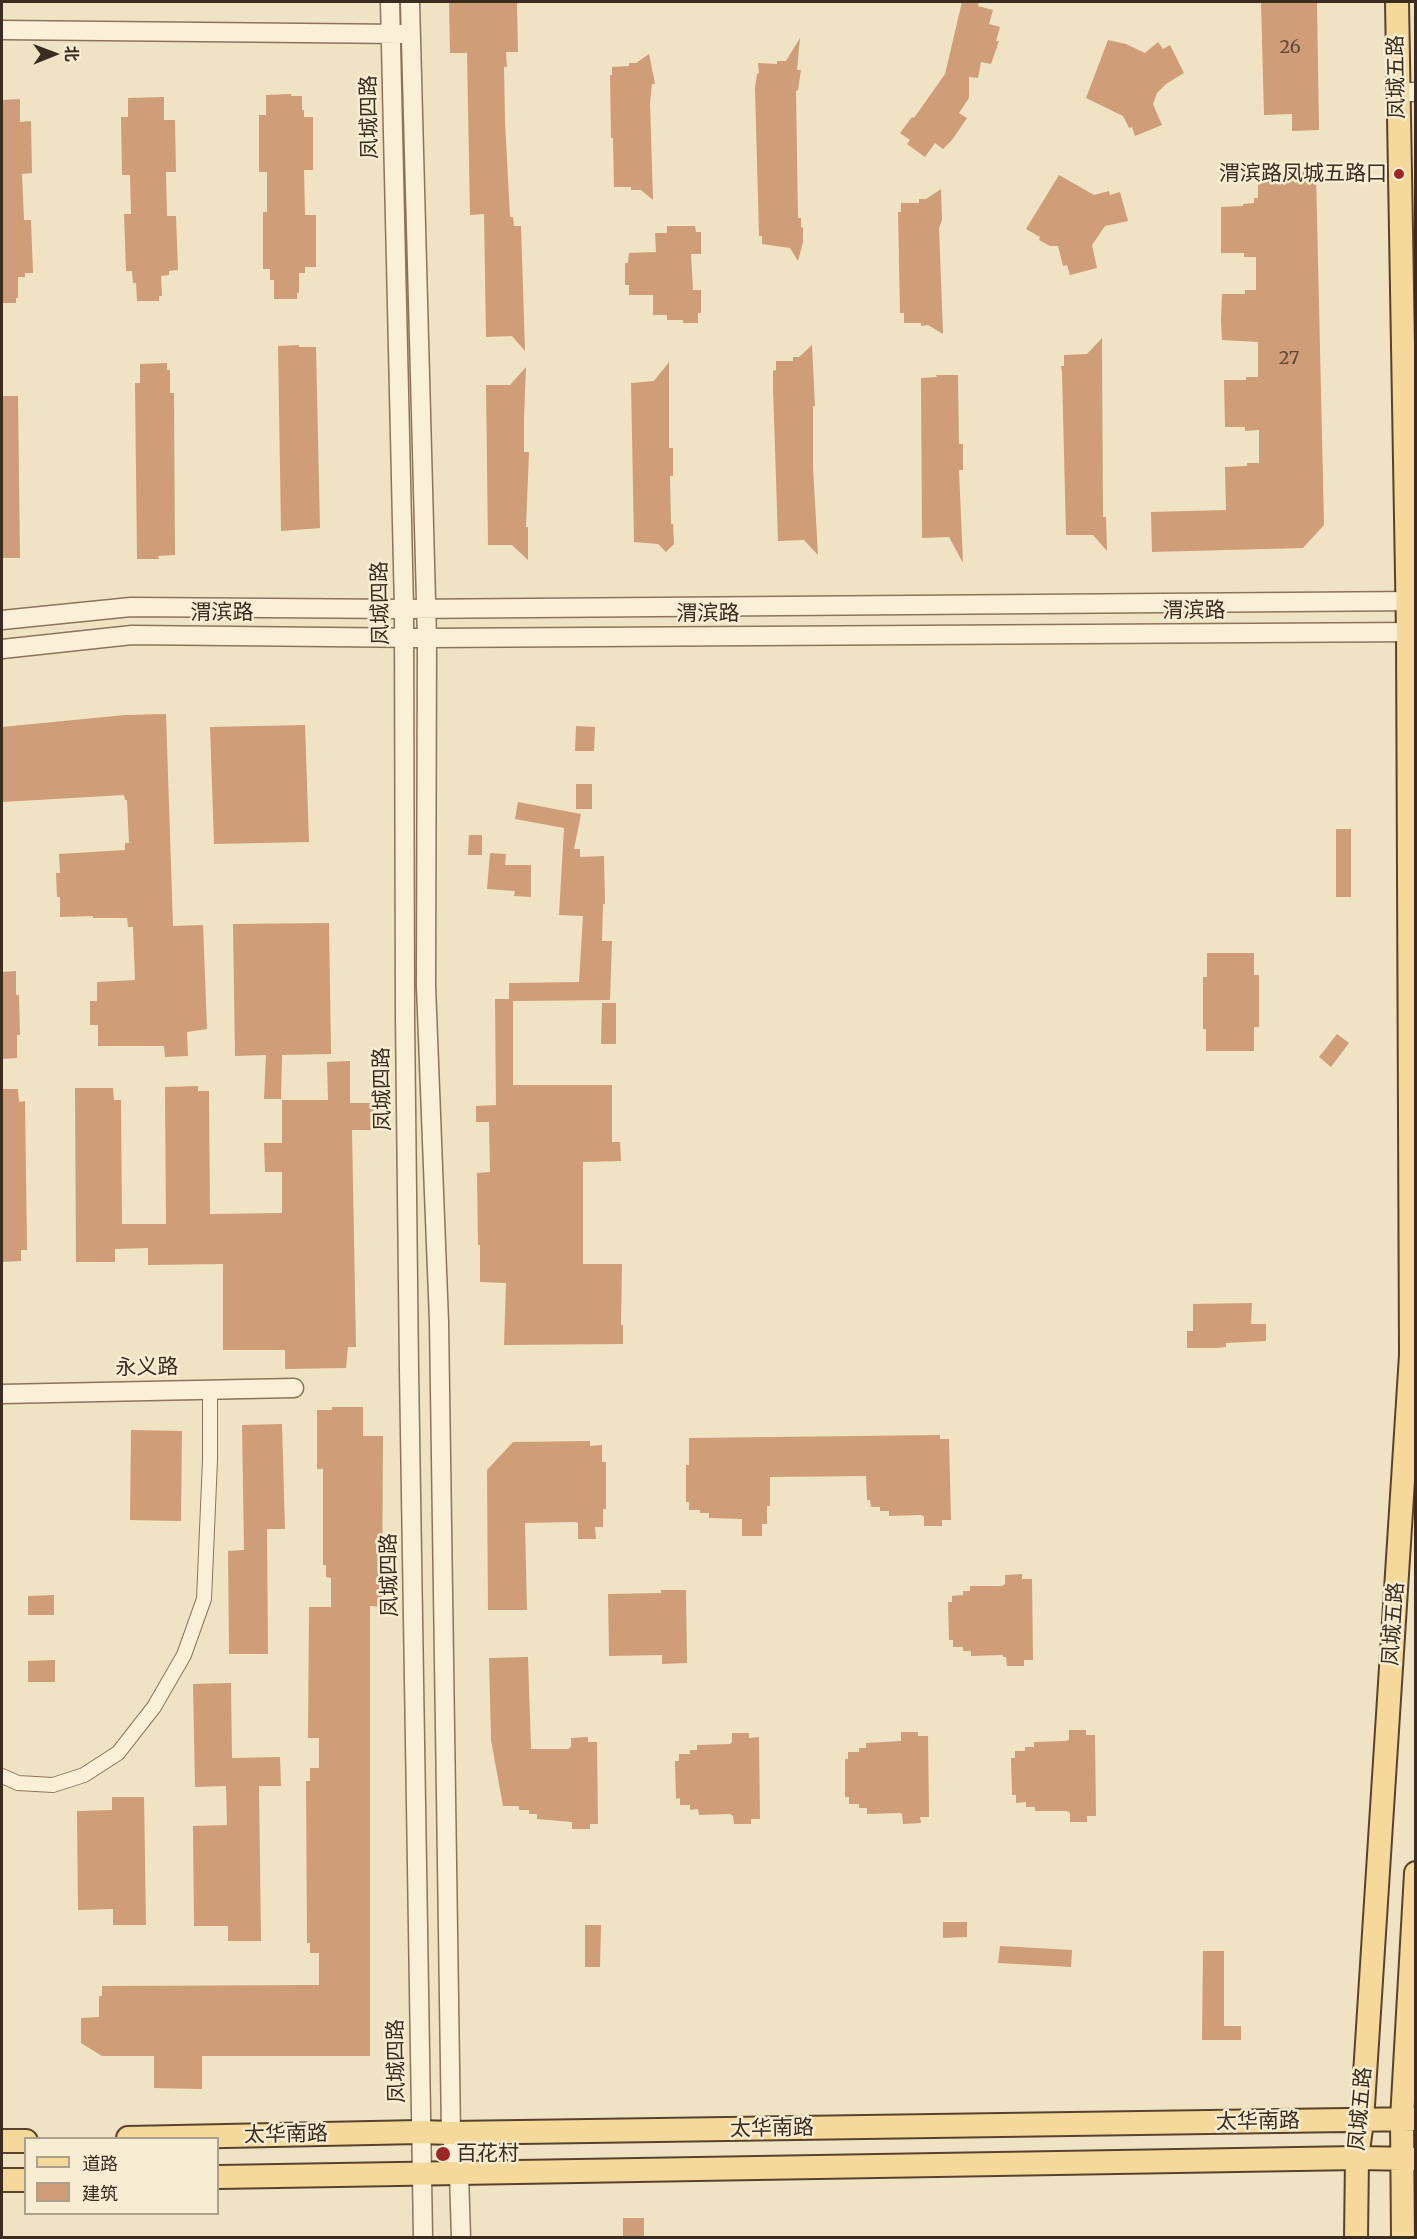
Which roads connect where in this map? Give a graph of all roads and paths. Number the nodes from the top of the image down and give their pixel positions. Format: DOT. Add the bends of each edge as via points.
graph roads {
  1 [pos="390,2"];
  2 [pos="410,2"];
  3 [pos="1396,2"];
  4 [pos="2,30"];
  5 [pos="410,33"];
  6 [pos="390,34"];
  7 [pos="1406,92"];
  8 [pos="1411,601"];
  9 [pos="404,609"];
  10 [pos="426,609"];
  11 [pos="2,620"];
  12 [pos="1412,632"];
  13 [pos="404,637"];
  14 [pos="427,638"];
  15 [pos="2,649"];
  16 [pos="1413,1355"];
  17 [pos="294,1388"];
  18 [pos="210,1390"];
  19 [pos="2,1394"];
  20 [pos="2,1776"];
  21 [pos="1416,1873"];
  22 [pos="1409,2119"];
  23 [pos="1362,2121"];
  24 [pos="420,2132"];
  25 [pos="451,2133"];
  26 [pos="211,2137"];
  27 [pos="2,2141"];
  28 [pos="24,2141"];
  29 [pos="1357,2158"];
  30 [pos="1409,2159"];
  31 [pos="459,2174"];
  32 [pos="423,2175"];
  33 [pos="219,2177"];
  34 [pos="2,2180"];
  35 [pos="24,2180"];
  36 [pos="423,2238"];
  37 [pos="461,2238"];
  38 [pos="1356,2238"];
  39 [pos="1403,2238"];
  1 -- 6 [label="street, 凤城四路"];
  2 -- 5 [label="street, 凤城四路"];
  3 -- 7 [label="main road, 凤城五路"];
  4 -- 6 [label="street"];
  5 -- 6 [label="street"];
  5 -- 10 [label="street, 凤城四路"];
  6 -- 9 [label="street, 凤城四路"];
  7 -- 8 [label="main road, 凤城五路"];
  8 -- 10 [label="street, 渭滨路"];
  8 -- 12 [label="main road, 凤城五路"];
  9 -- 10 [label="street, 渭滨路"];
  9 -- 11 [label="street, 渭滨路" via="130,607"];
  9 -- 13 [label="street, 凤城四路"];
  10 -- 14 [label="street, 凤城四路"];
  12 -- 14 [label="street, 渭滨路"];
  12 -- 16 [label="main road, 凤城五路"];
  13 -- 14 [label="street, 渭滨路"];
  13 -- 15 [label="street, 渭滨路" via="132,635"];
  13 -- 24 [label="street, 凤城四路" via="405,1064"];
  14 -- 25 [label="street, 凤城四路" via="426,986 439,1322"];
  16 -- 23 [label="main road, 凤城五路"];
  17 -- 18 [label="street, 永义路"];
  18 -- 19 [label="street, 永义路"];
  18 -- 20 [label="street" via="204,1599 184,1655 154,1707 118,1753 84,1775 53,1785 18,1783"];
  21 -- 22 [label="main road, 凤城五路"];
  22 -- 23 [label="main road, 太华南路"];
  22 -- 30 [label="main road, 凤城五路"];
  23 -- 25 [label="main road, 太华南路"];
  23 -- 29 [label="main road, 凤城五路"];
  24 -- 25 [label="main road, 太华南路"];
  24 -- 26 [label="main road, 太华南路"];
  24 -- 32 [label="street, 凤城四路"];
  25 -- 31 [label="street, 凤城四路"];
  27 -- 28 [label="main road"];
  29 -- 30 [label="main road, 太华南路"];
  29 -- 31 [label="main road, 太华南路"];
  29 -- 38 [label="main road, 凤城五路"];
  30 -- 39 [label="main road, 凤城五路"];
  31 -- 32 [label="main road, 太华南路"];
  31 -- 37 [label="street, 凤城四路"];
  32 -- 33 [label="main road, 太华南路"];
  32 -- 36 [label="street, 凤城四路"];
  34 -- 35 [label="main road"];
}
